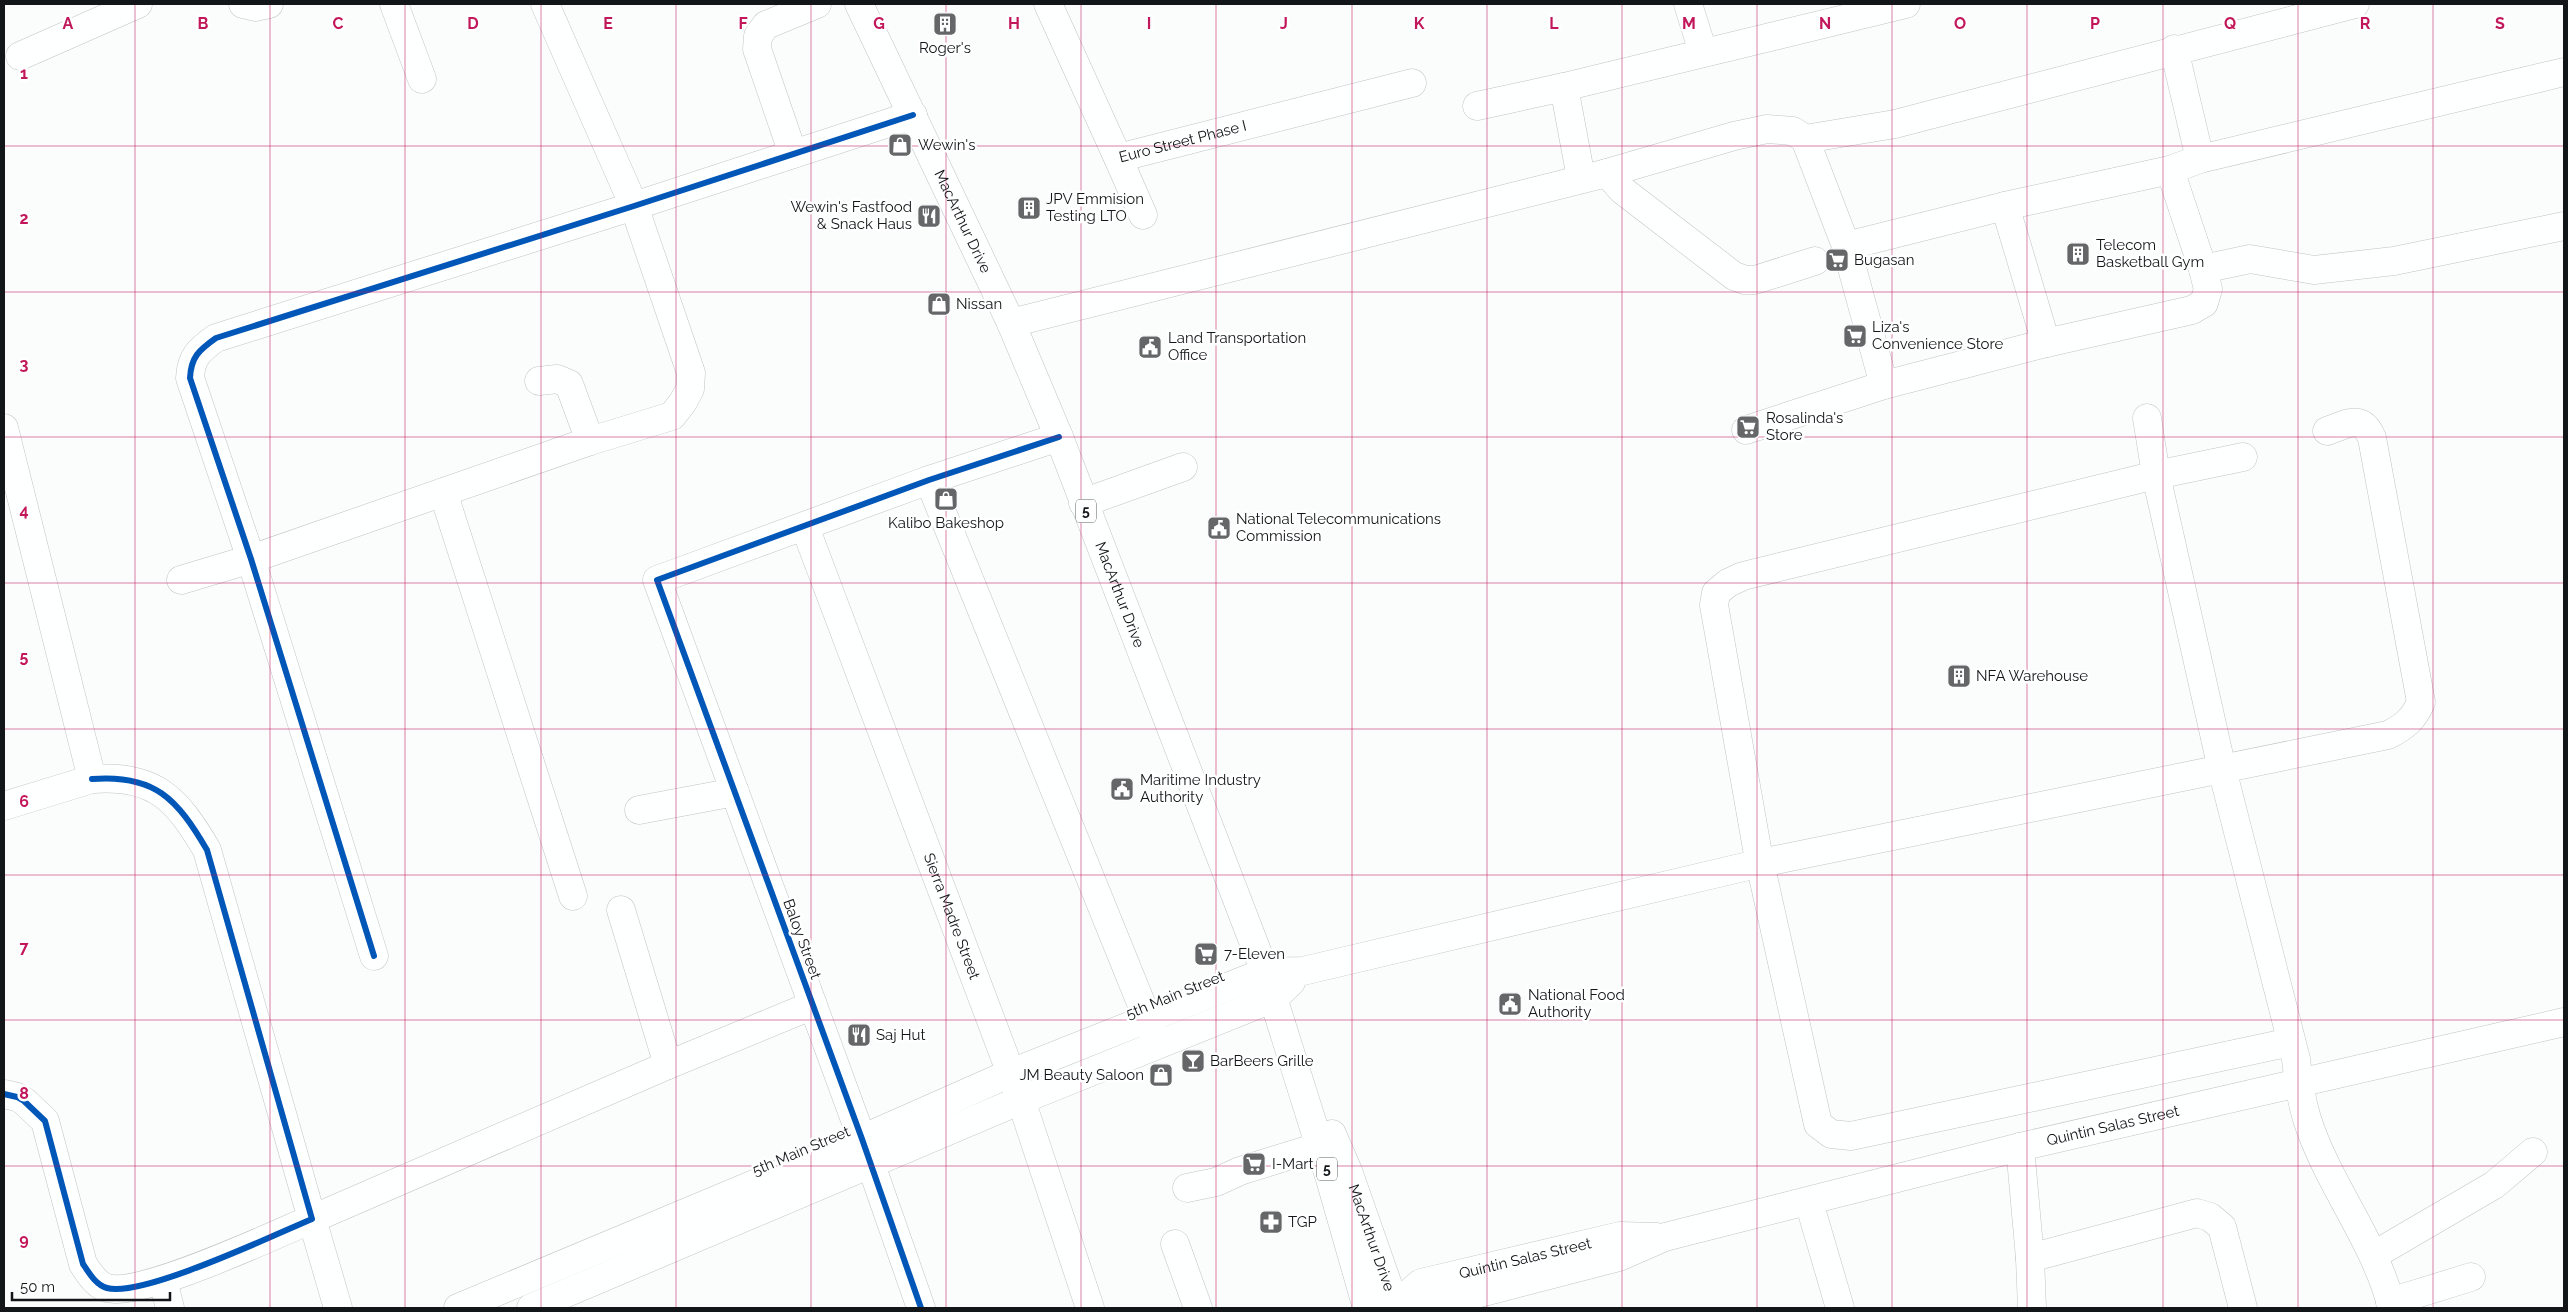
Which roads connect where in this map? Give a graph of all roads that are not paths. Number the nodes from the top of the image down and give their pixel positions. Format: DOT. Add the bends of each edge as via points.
graph roads {
  1 [pos="138,4"];
  2 [pos="243,4"];
  3 [pos="270,4"];
  4 [pos="394,4"];
  5 [pos="545,4"];
  6 [pos="817,4"];
  7 [pos="859,4"];
  8 [pos="1048,4"];
  9 [pos="1688,4"];
  10 [pos="1906,4"];
  11 [pos="2355,4"];
  12 [pos="2174,49"];
  13 [pos="1703,52"];
  14 [pos="20,56"];
  15 [pos="2564,72"];
  16 [pos="422,79"];
  17 [pos="1412,83"];
  18 [pos="1564,88"];
  19 [pos="1477,106"];
  20 [pos="912,115"];
  21 [pos="1805,139"];
  22 [pos="793,154"];
  23 [pos="1118,158"];
  24 [pos="2200,159"];
  25 [pos="2170,170"];
  26 [pos="1594,175"];
  27 [pos="634,206"];
  28 [pos="2005,206"];
  29 [pos="1143,216"];
  30 [pos="2564,226"];
  31 [pos="1846,246"];
  32 [pos="1815,261"];
  33 [pos="2203,269"];
  34 [pos="1011,323"];
  35 [pos="2046,343"];
  36 [pos="539,381"];
  37 [pos="1884,385"];
  38 [pos="2147,418"];
  39 [pos="4,428"];
  40 [pos="1746,430"];
  41 [pos="2327,430"];
  42 [pos="1059,437"];
  43 [pos="590,441"];
  44 [pos="2243,457"];
  45 [pos="1183,467"];
  46 [pos="2156,475"];
  47 [pos="929,480"];
  48 [pos="443,492"];
  49 [pos="1083,503"];
  50 [pos="806,527"];
  51 [pos="251,559"];
  52 [pos="180,580"];
  53 [pos="2222,769"];
  54 [pos="92,778"];
  55 [pos="735,792"];
  56 [pos="4,806"];
  57 [pos="638,810"];
  58 [pos="1761,862"];
  59 [pos="573,896"];
  60 [pos="621,910"];
  61 [pos="374,956"];
  62 [pos="1303,971"];
  63 [pos="1265,972"];
  64 [pos="1274,998"];
  65 [pos="813,1005"];
  66 [pos="1147,1019"];
  67 [pos="2564,1022"];
  68 [pos="1285,1030"];
  69 [pos="2291,1042"];
  70 [pos="1157,1045"];
  71 [pos="668,1065"];
  72 [pos="1011,1073"];
  73 [pos="2298,1085"];
  74 [pos="4,1094"];
  75 [pos="1021,1100"];
  76 [pos="862,1139"];
  77 [pos="1320,1146"];
  78 [pos="2020,1147"];
  79 [pos="2533,1152"];
  80 [pos="872,1165"];
  81 [pos="1187,1188"];
  82 [pos="1809,1202"];
  83 [pos="312,1219"];
  84 [pos="1665,1237"];
  85 [pos="1175,1244"];
  86 [pos="2374,1255"];
  87 [pos="2030,1258"];
  88 [pos="2471,1277"];
  89 [pos="162,1280"];
  90 [pos="1459,1304"];
  91 [pos="2391,1305"];
  92 [pos="1392,1307"];
  93 [pos="170,1308"];
  94 [pos="338,1308"];
  95 [pos="458,1308"];
  96 [pos="531,1308"];
  97 [pos="921,1308"];
  98 [pos="1090,1308"];
  99 [pos="1198,1308"];
  100 [pos="1367,1308"];
  101 [pos="1840,1308"];
  102 [pos="2032,1308"];
  103 [pos="2243,1308"];
  1 -- 14 [label="street"];
  2 -- 3 [label="street" via="255,7"];
  4 -- 16 [label="street"];
  5 -- 27 [label="street"];
  6 -- 22 [label="street" via="766,25 758,36 757,49"];
  7 -- 20 [label="street, MacArthur Drive / 5"];
  8 -- 23 [label="street, Euro Street Phase I"];
  9 -- 13 [label="street"];
  10 -- 13 [label="street"];
  11 -- 12 [label="street"];
  12 -- 21 [label="street" via="1895,124"];
  12 -- 24 [label="street"];
  13 -- 18 [label="street"];
  15 -- 24 [label="street"];
  17 -- 23 [label="street, Euro Street Phase I"];
  18 -- 19 [label="street"];
  18 -- 26 [label="street"];
  20 -- 22 [label="street"];
  20 -- 34 [label="street, MacArthur Drive / 5"];
  21 -- 26 [label="street" via="1793,131 1767,129"];
  21 -- 31 [label="street"];
  22 -- 27 [label="street"];
  23 -- 29 [label="street"];
  24 -- 25 [label="street"];
  25 -- 28 [label="street"];
  25 -- 33 [label="street"];
  26 -- 32 [label="street" via="1622,190 1734,276 1755,280"];
  26 -- 34 [label="street"];
  27 -- 43 [label="street" via="691,373 690,389 672,416"];
  27 -- 51 [label="street" via="216,338 198,350 190,363 190,378"];
  28 -- 31 [label="street"];
  28 -- 35 [label="street"];
  30 -- 33 [label="street" via="2394,261 2314,270 2250,259"];
  31 -- 37 [label="street"];
  33 -- 35 [label="street" via="2208,289 2204,302 2192,310"];
  34 -- 42 [label="street, MacArthur Drive / 5"];
  35 -- 37 [label="street"];
  36 -- 43 [label="street" via="557,379 569,384"];
  37 -- 40 [label="street"];
  38 -- 46 [label="street"];
  39 -- 54 [label="street"];
  41 -- 53 [label="street" via="2361,422 2372,438 2421,702 2405,726 2388,735"];
  42 -- 47 [label="street"];
  42 -- 49 [label="street, MacArthur Drive / 5"];
  43 -- 48 [label="street"];
  44 -- 46 [label="street"];
  45 -- 49 [label="street"];
  46 -- 53 [label="street"];
  46 -- 58 [label="street" via="1743,576 1716,594 1714,606"];
  47 -- 50 [label="street"];
  47 -- 66 [label="street"];
  48 -- 51 [label="street"];
  48 -- 59 [label="street"];
  49 -- 63 [label="street, MacArthur Drive / 5"];
  50 -- 55 [label="street, Baloy Street" via="657,580"];
  50 -- 72 [label="street, Sierra Madre Street"];
  51 -- 52 [label="street"];
  51 -- 61 [label="street"];
  53 -- 58 [label="street"];
  53 -- 69 [label="street"];
  54 -- 56 [label="street"];
  54 -- 83 [label="street" via="136,780 168,797 190,821 206,850"];
  55 -- 57 [label="street"];
  55 -- 65 [label="street, Baloy Street"];
  58 -- 62 [label="street"];
  58 -- 69 [label="street" via="1818,1124 1831,1134 1851,1136"];
  60 -- 71 [label="street"];
  62 -- 63 [label="street"];
  62 -- 64 [label="street"];
  63 -- 64 [label="street, MacArthur Drive / 5"];
  63 -- 66 [label="street, 5th Main Street"];
  64 -- 68 [label="street, MacArthur Drive / 5"];
  64 -- 70 [label="street"];
  65 -- 71 [label="street"];
  65 -- 76 [label="street, Baloy Street"];
  66 -- 70 [label="street"];
  66 -- 72 [label="street, 5th Main Street"];
  67 -- 73 [label="street, Quintin Salas Street"];
  68 -- 77 [label="street, MacArthur Drive / 5"];
  68 -- 92 [label="street, MacArthur Drive / 5" via="1348,1171"];
  69 -- 73 [label="street"];
  70 -- 75 [label="street"];
  71 -- 83 [label="street"];
  72 -- 75 [label="street, Sierra Madre Street"];
  72 -- 76 [label="street, 5th Main Street"];
  73 -- 78 [label="street, Quintin Salas Street"];
  73 -- 86 [label="street" via="2308,1121 2322,1153"];
  74 -- 89 [label="street" via="17,1096 45,1121 83,1264 94,1279 107,1288 127,1288"];
  75 -- 80 [label="street"];
  75 -- 98 [label="street, Sierra Madre Street"];
  76 -- 80 [label="street, Baloy Street"];
  76 -- 95 [label="street, 5th Main Street"];
  77 -- 81 [label="street" via="1240,1171 1216,1182"];
  77 -- 100 [label="street, MacArthur Drive / 5"];
  78 -- 82 [label="street, Quintin Salas Street"];
  78 -- 87 [label="street"];
  79 -- 86 [label="street" via="2494,1185"];
  80 -- 96 [label="street"];
  80 -- 97 [label="street, Baloy Street"];
  82 -- 84 [label="street, Quintin Salas Street"];
  82 -- 101 [label="street"];
  83 -- 89 [label="street"];
  83 -- 94 [label="street"];
  84 -- 90 [label="street, Quintin Salas Street" via="1619,1257"];
  84 -- 92 [label="street, Quintin Salas Street" via="1620,1236 1422,1283"];
  85 -- 99 [label="street"];
  86 -- 91 [label="street"];
  87 -- 102 [label="street"];
  87 -- 103 [label="street" via="2196,1213 2210,1217 2222,1226"];
  88 -- 91 [label="street"];
  89 -- 93 [label="street"];
  90 -- 92 [label="street, Quintin Salas Street"];
}
